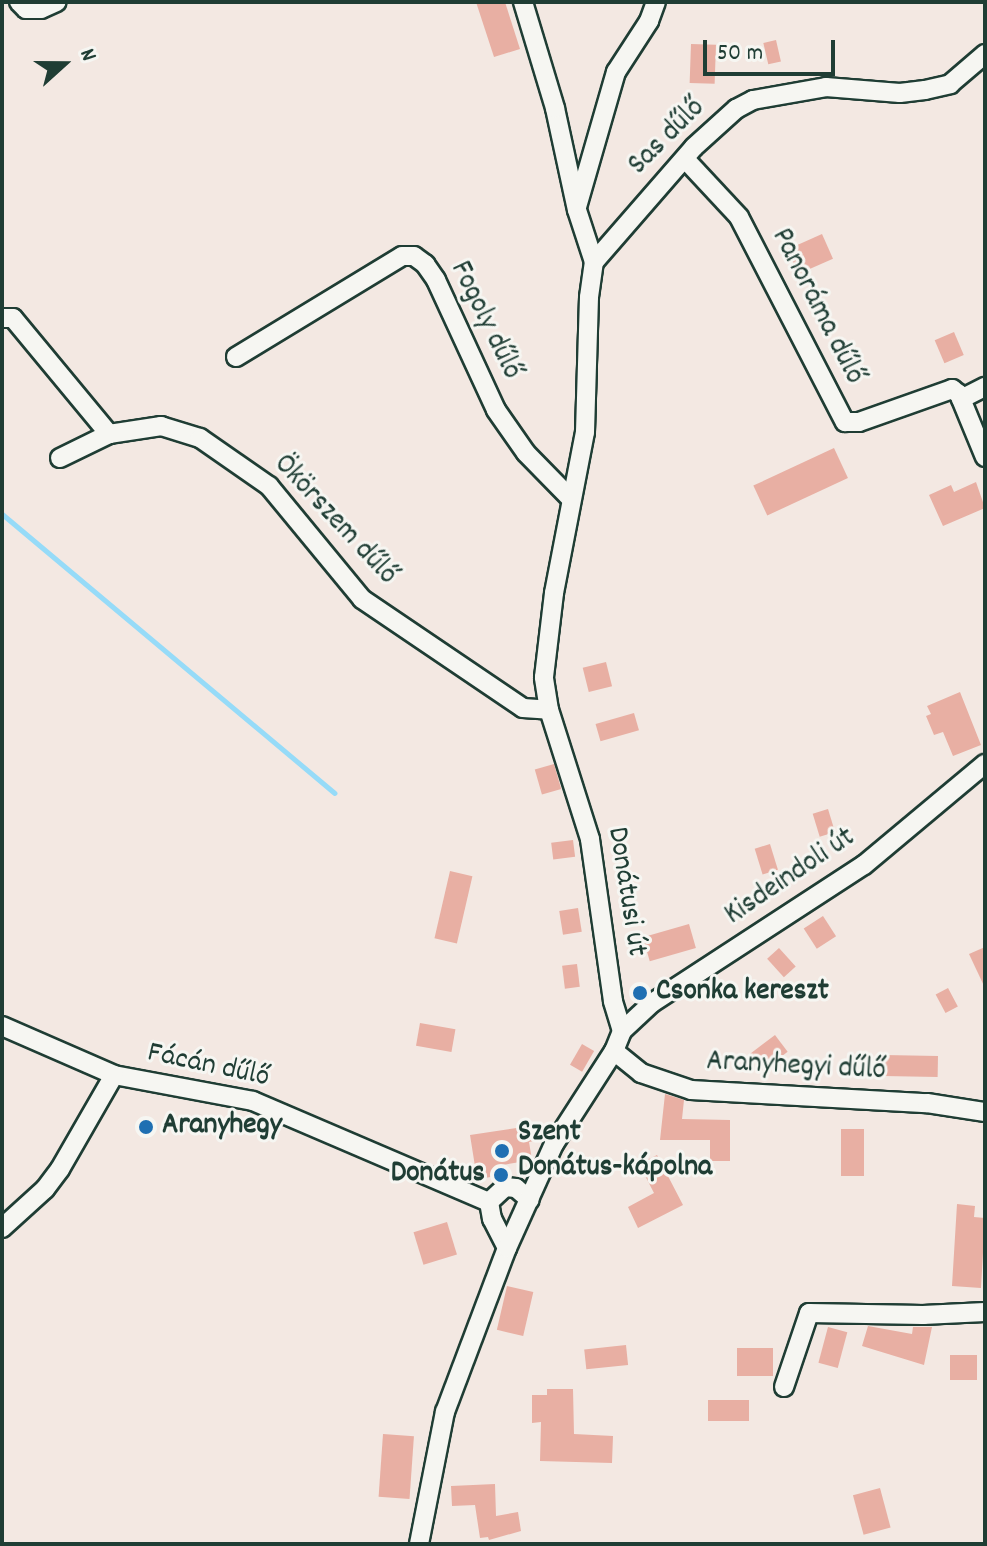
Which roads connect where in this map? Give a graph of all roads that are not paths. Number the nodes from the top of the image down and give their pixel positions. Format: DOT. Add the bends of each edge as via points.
graph roads {
  1 [pos="19,2"];
  2 [pos="57,2"];
  3 [pos="523,2"];
  4 [pos="656,2"];
  5 [pos="985,54"];
  6 [pos="685,159"];
  7 [pos="577,210"];
  8 [pos="594,262"];
  9 [pos="2,318"];
  10 [pos="236,357"];
  11 [pos="985,387"];
  12 [pos="961,399"];
  13 [pos="109,434"];
  14 [pos="985,457"];
  15 [pos="60,458"];
  16 [pos="570,498"];
  17 [pos="549,710"];
  18 [pos="985,764"];
  19 [pos="2,1026"];
  20 [pos="622,1031"];
  21 [pos="614,1051"];
  22 [pos="114,1075"];
  23 [pos="985,1112"];
  24 [pos="530,1200"];
  25 [pos="489,1202"];
  26 [pos="2,1228"];
  27 [pos="507,1248"];
  28 [pos="985,1312"];
  29 [pos="784,1387"];
  30 [pos="419,1544"];
  1 -- 2 [label="street" via="26,9 41,9"];
  3 -- 7 [label="street" via="555,108"];
  4 -- 7 [label="street" via="616,72"];
  5 -- 6 [label="street, Sas dűlő" via="950,84 925,90 826,87 753,100 736,109"];
  6 -- 8 [label="street, Sas dűlő"];
  6 -- 12 [label="street, Panoráma dűlő" via="739,217 845,422 859,422 944,389 952,389"];
  7 -- 8 [label="street"];
  8 -- 16 [label="street, Donátusi út" via="585,432"];
  9 -- 13 [label="street" via="13,318"];
  10 -- 16 [label="street, Fogoly dűlő" via="402,256 414,256 436,280 496,410 526,453"];
  11 -- 12 [label="street"];
  12 -- 14 [label="street"];
  13 -- 15 [label="street, Ökörszem dűlő"];
  13 -- 17 [label="street, Ökörszem dűlő" via="161,426 228,454 269,486 362,599 523,708"];
  16 -- 17 [label="street, Donátusi út" via="547,640 544,677"];
  17 -- 20 [label="street, Donátusi út" via="590,839"];
  18 -- 20 [label="street, Kisdeindoli út" via="864,865 652,1003"];
  19 -- 22 [label="street, Fácán dűlő"];
  20 -- 21 [label="street"];
  21 -- 23 [label="street, Aranyhegyi dűlő" via="641,1073 691,1090 927,1103"];
  21 -- 24 [label="street" via="554,1144"];
  22 -- 25 [label="street, Fácán dűlő" via="253,1101"];
  22 -- 26 [label="street" via="60,1169"];
  24 -- 25 [label="street" via="516,1188 505,1187"];
  24 -- 27 [label="street"];
  25 -- 27 [label="street"];
  27 -- 30 [label="street" via="445,1412"];
  28 -- 29 [label="street" via="809,1313"];
}
